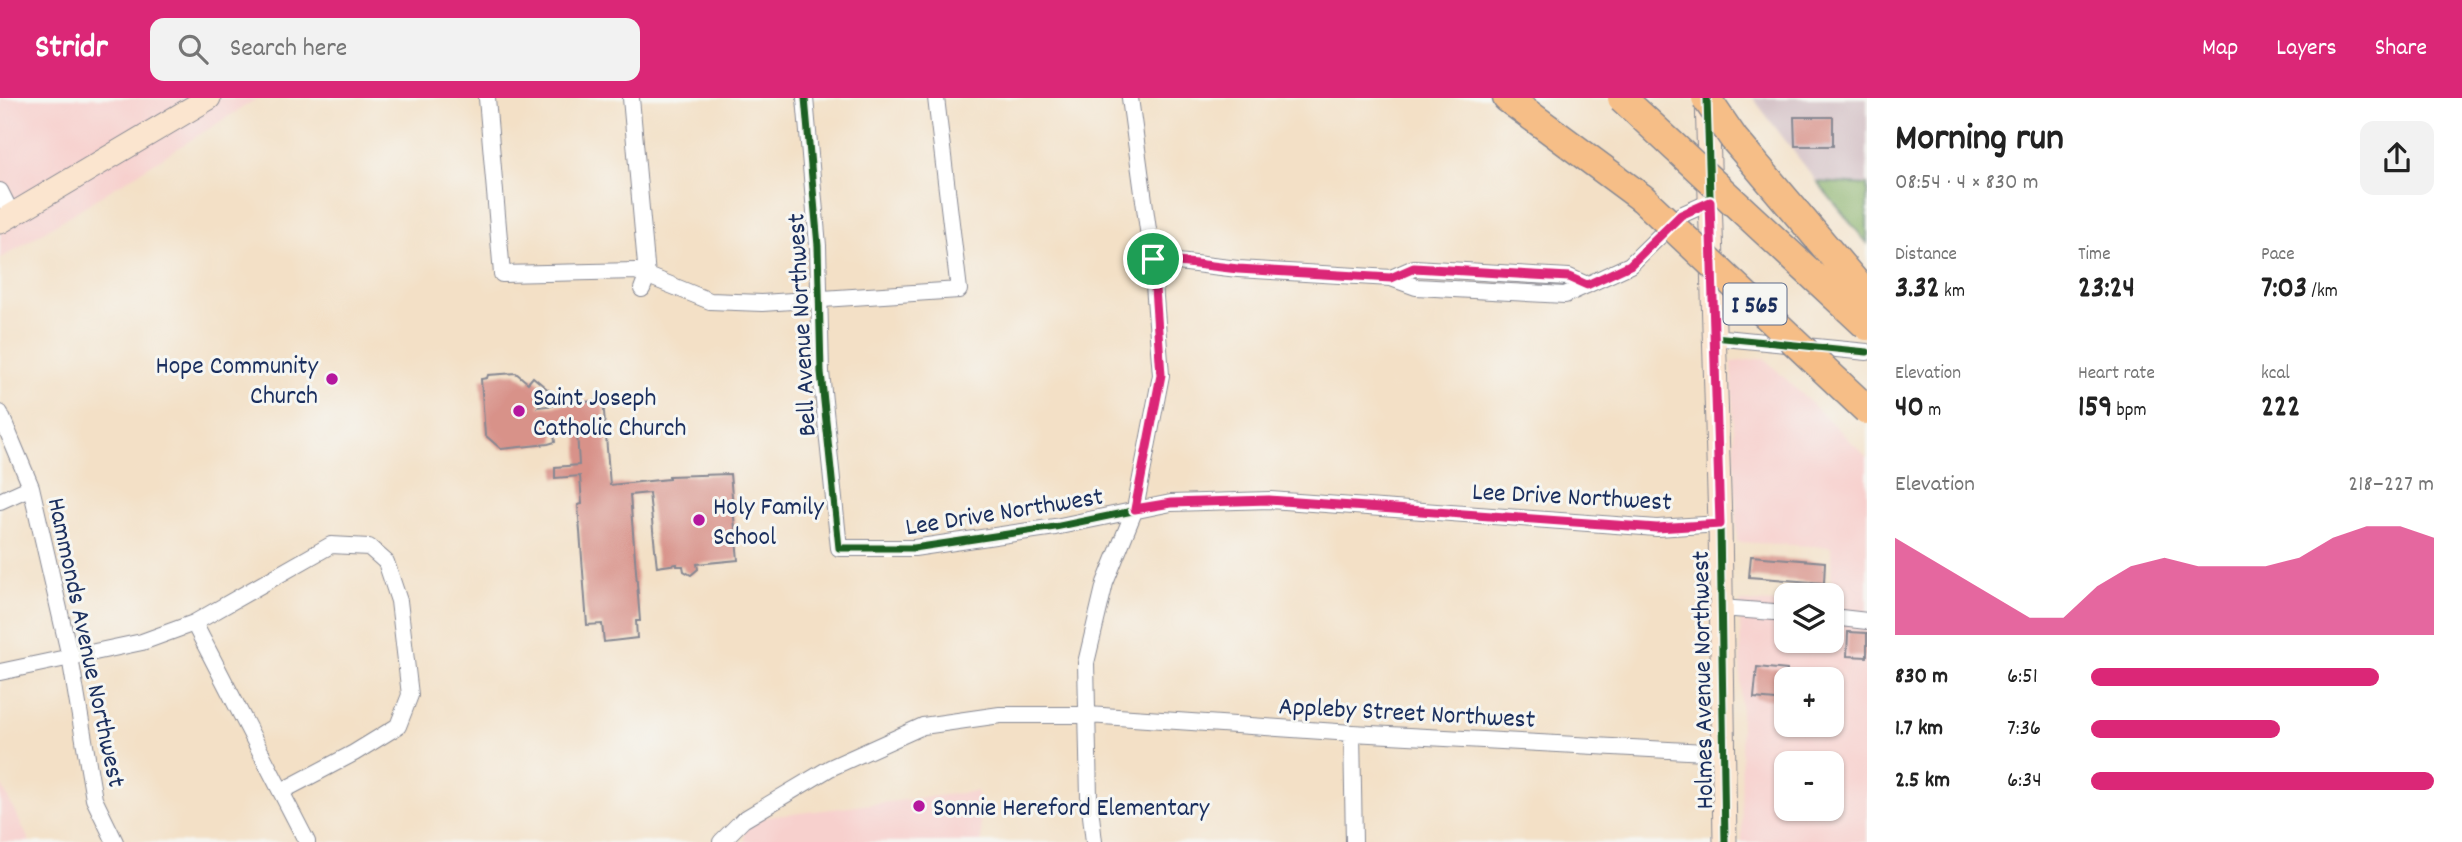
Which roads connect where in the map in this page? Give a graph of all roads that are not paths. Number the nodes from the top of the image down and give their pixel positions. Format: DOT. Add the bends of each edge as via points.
graph roads {
  1 [pos="207,98"];
  2 [pos="487,98"];
  3 [pos="631,98"];
  4 [pos="805,98"];
  5 [pos="936,98"];
  6 [pos="1130,98"];
  7 [pos="1507,98"];
  8 [pos="1539,98"];
  9 [pos="1622,98"];
  10 [pos="1706,98"];
  11 [pos="0,191"];
  12 [pos="1642,198"];
  13 [pos="1710,202"];
  14 [pos="6,219"];
  15 [pos="1153,259"];
  16 [pos="645,282"];
  17 [pos="1867,296"];
  18 [pos="821,299"];
  19 [pos="1867,326"];
  20 [pos="1714,337"];
  21 [pos="1867,352"];
  22 [pos="1867,411"];
  23 [pos="2,423"];
  24 [pos="30,487"];
  25 [pos="0,501"];
  26 [pos="1135,509"];
  27 [pos="1720,524"];
  28 [pos="839,548"];
  29 [pos="1721,608"];
  30 [pos="1774,612"];
  31 [pos="1844,618"];
  32 [pos="1867,621"];
  33 [pos="194,623"];
  34 [pos="70,657"];
  35 [pos="0,673"];
  36 [pos="1088,715"];
  37 [pos="1352,733"];
  38 [pos="1724,753"];
  39 [pos="282,791"];
  40 [pos="115,842"];
  41 [pos="307,842"];
  42 [pos="721,842"];
  43 [pos="1094,842"];
  44 [pos="1354,842"];
  45 [pos="1725,842"];
  1 -- 14 [label="main road"];
  2 -- 16 [label="street" via="502,274 636,271"];
  3 -- 16 [label="street"];
  4 -- 18 [label="street, Bell Avenue Northwest"];
  5 -- 18 [label="street" via="959,290"];
  6 -- 15 [label="street"];
  7 -- 12 [label="highway"];
  8 -- 12 [label="highway, I 565"];
  9 -- 19 [label="highway, I 565, bridge"];
  10 -- 13 [label="main road, Holmes Avenue Northwest"];
  10 -- 17 [label="highway, bridge" via="1734,138"];
  11 -- 14 [label="street"];
  12 -- 22 [label="highway, I 565, bridge"];
  13 -- 15 [label="street" via="1681,215 1630,265 1565,295 1416,287 1391,278"];
  13 -- 20 [label="main road, Holmes Avenue Northwest"];
  15 -- 26 [label="street" via="1161,375"];
  16 -- 18 [label="street" via="710,301"];
  18 -- 28 [label="street, Bell Avenue Northwest" via="821,372"];
  20 -- 21 [label="street"];
  20 -- 27 [label="main road, Holmes Avenue Northwest"];
  23 -- 24 [label="street, Hammonds Avenue Northwest"];
  24 -- 25 [label="street"];
  24 -- 34 [label="street, Hammonds Avenue Northwest"];
  26 -- 27 [label="street, Lee Drive Northwest" via="1171,503 1269,500 1657,528"];
  26 -- 28 [label="street, Lee Drive Northwest" via="1055,527 914,548"];
  26 -- 36 [label="street" via="1105,583 1086,663"];
  27 -- 29 [label="main road, Holmes Avenue Northwest"];
  29 -- 30 [label="street"];
  29 -- 38 [label="main road, Holmes Avenue Northwest"];
  31 -- 32 [label="street"];
  33 -- 34 [label="street" via="142,642"];
  33 -- 39 [label="street"];
  33 -- 39 [label="street" via="331,545 369,547 386,562 399,601 410,695 398,726"];
  34 -- 35 [label="street"];
  34 -- 40 [label="street, Hammonds Avenue Northwest" via="94,799"];
  36 -- 37 [label="street, Appleby Street Northwest"];
  36 -- 42 [label="street, Appleby Street Northwest" via="1000,715 923,726 830,768 743,820"];
  36 -- 43 [label="street"];
  37 -- 38 [label="street, Appleby Street Northwest"];
  37 -- 44 [label="street"];
  38 -- 45 [label="main road, Holmes Avenue Northwest"];
  39 -- 41 [label="street"];
}
